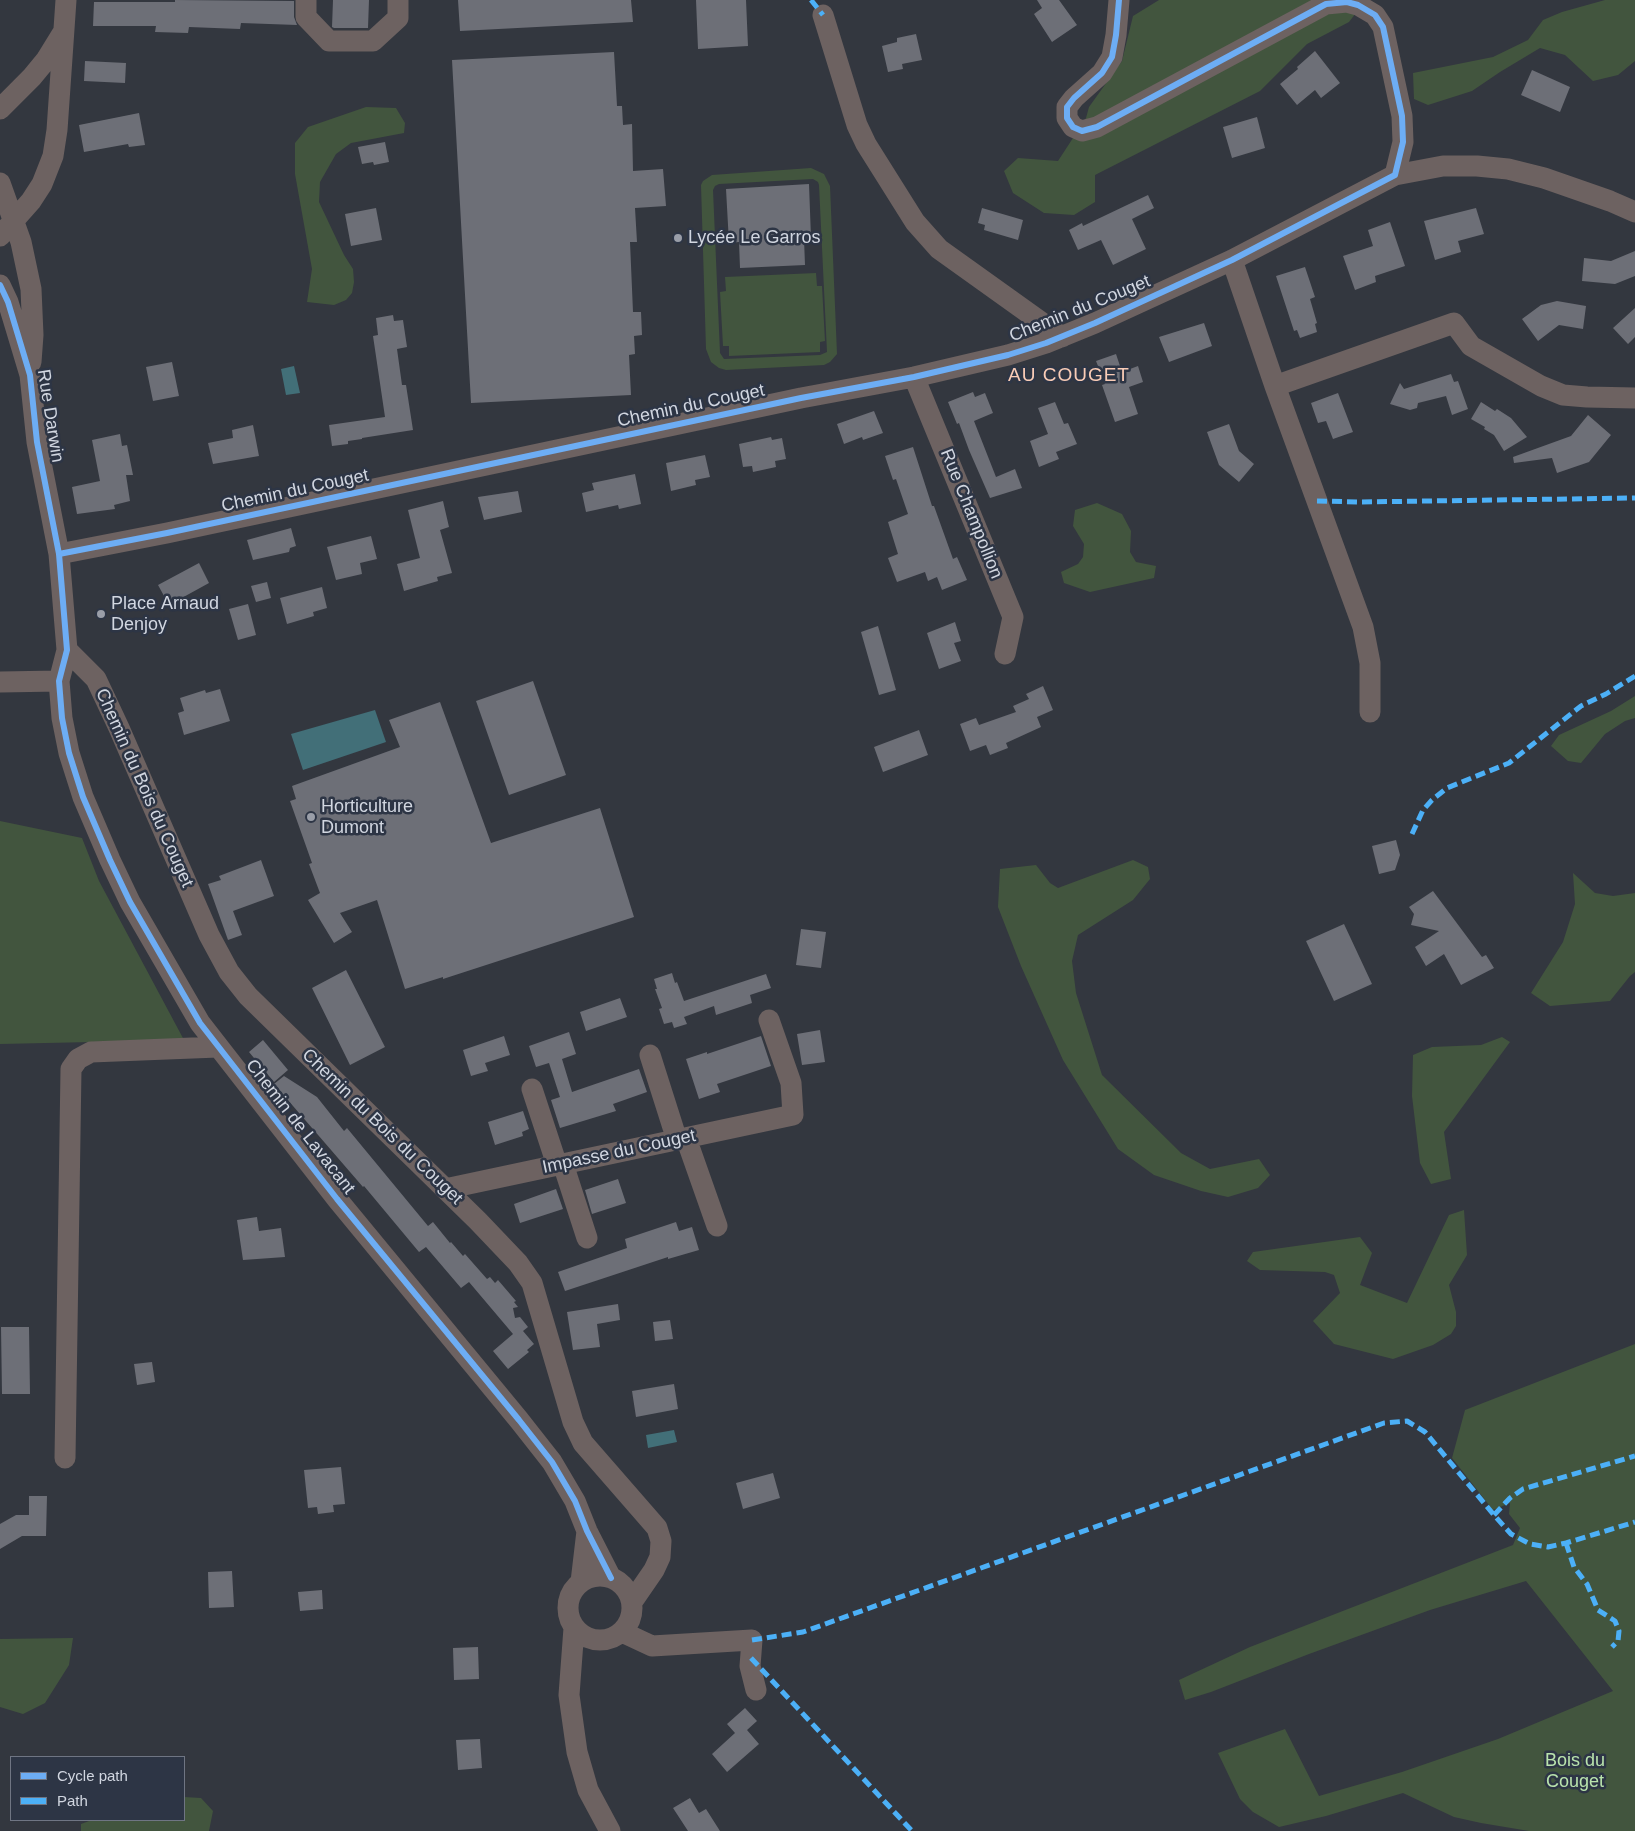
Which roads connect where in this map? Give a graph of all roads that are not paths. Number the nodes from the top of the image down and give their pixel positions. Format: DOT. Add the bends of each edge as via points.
graph roads {
  1 [pos="66,0"];
  2 [pos="306,0"];
  3 [pos="398,0"];
  4 [pos="1118,0"];
  5 [pos="823,15"];
  6 [pos="64,31"];
  7 [pos="0,109"];
  8 [pos="1395,175"];
  9 [pos="0,183"];
  10 [pos="1635,212"];
  11 [pos="5,228"];
  12 [pos="1232,260"];
  13 [pos="0,284"];
  14 [pos="1062,337"];
  15 [pos="30,375"];
  16 [pos="914,377"];
  17 [pos="1275,386"];
  18 [pos="1635,398"];
  19 [pos="58,554"];
  20 [pos="67,650"];
  21 [pos="1005,654"];
  22 [pos="59,681"];
  23 [pos="0,682"];
  24 [pos="1370,712"];
  25 [pos="769,1020"];
  26 [pos="218,1048"];
  27 [pos="650,1055"];
  28 [pos="532,1089"];
  29 [pos="682,1139"];
  30 [pos="560,1165"];
  31 [pos="445,1189"];
  32 [pos="717,1226"];
  33 [pos="587,1238"];
  34 [pos="64,1458"];
  35 [pos="587,1531"];
  36 [pos="611,1578"];
  37 [pos="581,1582"];
  38 [pos="632,1602"];
  39 [pos="574,1628"];
  40 [pos="622,1632"];
  41 [pos="602,1641"];
  42 [pos="571,1665"];
  43 [pos="756,1690"];
  44 [pos="610,1831"];
  1 -- 6 [label="street"];
  2 -- 3 [label="street" via="306,17 329,41 374,41 398,18"];
  4 -- 8 [label="street" via="1112,57 1102,73 1067,108 1067,118 1073,127 1082,131 1097,127 1326,4 1347,2 1375,15 1383,27 1402,116 1403,142"];
  5 -- 14 [label="street" via="856,125 915,222 939,249"];
  6 -- 7 [label="street" via="37,72"];
  6 -- 11 [label="street" via="53,156 31,201"];
  8 -- 10 [label="street, Chemin du Couget" via="1444,166 1508,169 1544,178"];
  8 -- 12 [label="street, Chemin du Couget"];
  9 -- 11 [label="street, Rue Darwin"];
  11 -- 15 [label="street, Rue Darwin" via="21,242 31,289 33,335"];
  12 -- 14 [label="street, Chemin du Couget"];
  12 -- 17 [label="street"];
  13 -- 15 [label="street, Rue Darwin"];
  14 -- 16 [label="street, Chemin du Couget" via="1008,355"];
  15 -- 19 [label="street, Rue Darwin" via="37,442"];
  16 -- 19 [label="street, Chemin du Couget"];
  16 -- 21 [label="street, Rue Champollion" via="1013,617"];
  17 -- 18 [label="street" via="1454,323 1471,346 1541,386 1563,395"];
  17 -- 24 [label="street" via="1363,627 1370,663"];
  19 -- 20 [label="street"];
  20 -- 22 [label="street, Chemin de Lavacant"];
  20 -- 31 [label="street, Chemin du Bois du Couget" via="96,679 209,935 229,972 248,996"];
  22 -- 23 [label="street"];
  22 -- 26 [label="street, Chemin de Lavacant" via="69,753 110,860 130,902 200,1023"];
  25 -- 29 [label="street, Impasse du Couget" via="791,1083 792,1115"];
  26 -- 34 [label="street" via="90,1052 78,1059 71,1069"];
  26 -- 35 [label="street, Chemin de Lavacant" via="552,1462 575,1501"];
  27 -- 29 [label="street"];
  28 -- 30 [label="street"];
  29 -- 30 [label="street, Impasse du Couget"];
  29 -- 32 [label="street"];
  30 -- 31 [label="street, Impasse du Couget"];
  30 -- 33 [label="street"];
  31 -- 38 [label="street, Chemin du Bois du Couget" via="518,1262 532,1283 572,1422 584,1442 657,1528 661,1541 660,1557"];
  35 -- 36 [label="street, Chemin de Lavacant"];
  35 -- 37 [label="street, Chemin de Lavacant"];
  36 -- 37 [label="street" via="596,1576"];
  36 -- 38 [label="street" via="625,1588"];
  37 -- 39 [label="street" via="568,1599 569,1619"];
  38 -- 40 [label="street" via="630,1619"];
  39 -- 41 [label="street" via="591,1640"];
  39 -- 42 [label="street"];
  40 -- 41 [label="street"];
  40 -- 43 [label="street" via="652,1646 752,1640 750,1666"];
  41 -- 42 [label="street"];
  42 -- 44 [label="street" via="570,1703 577,1752 588,1790"];
}
